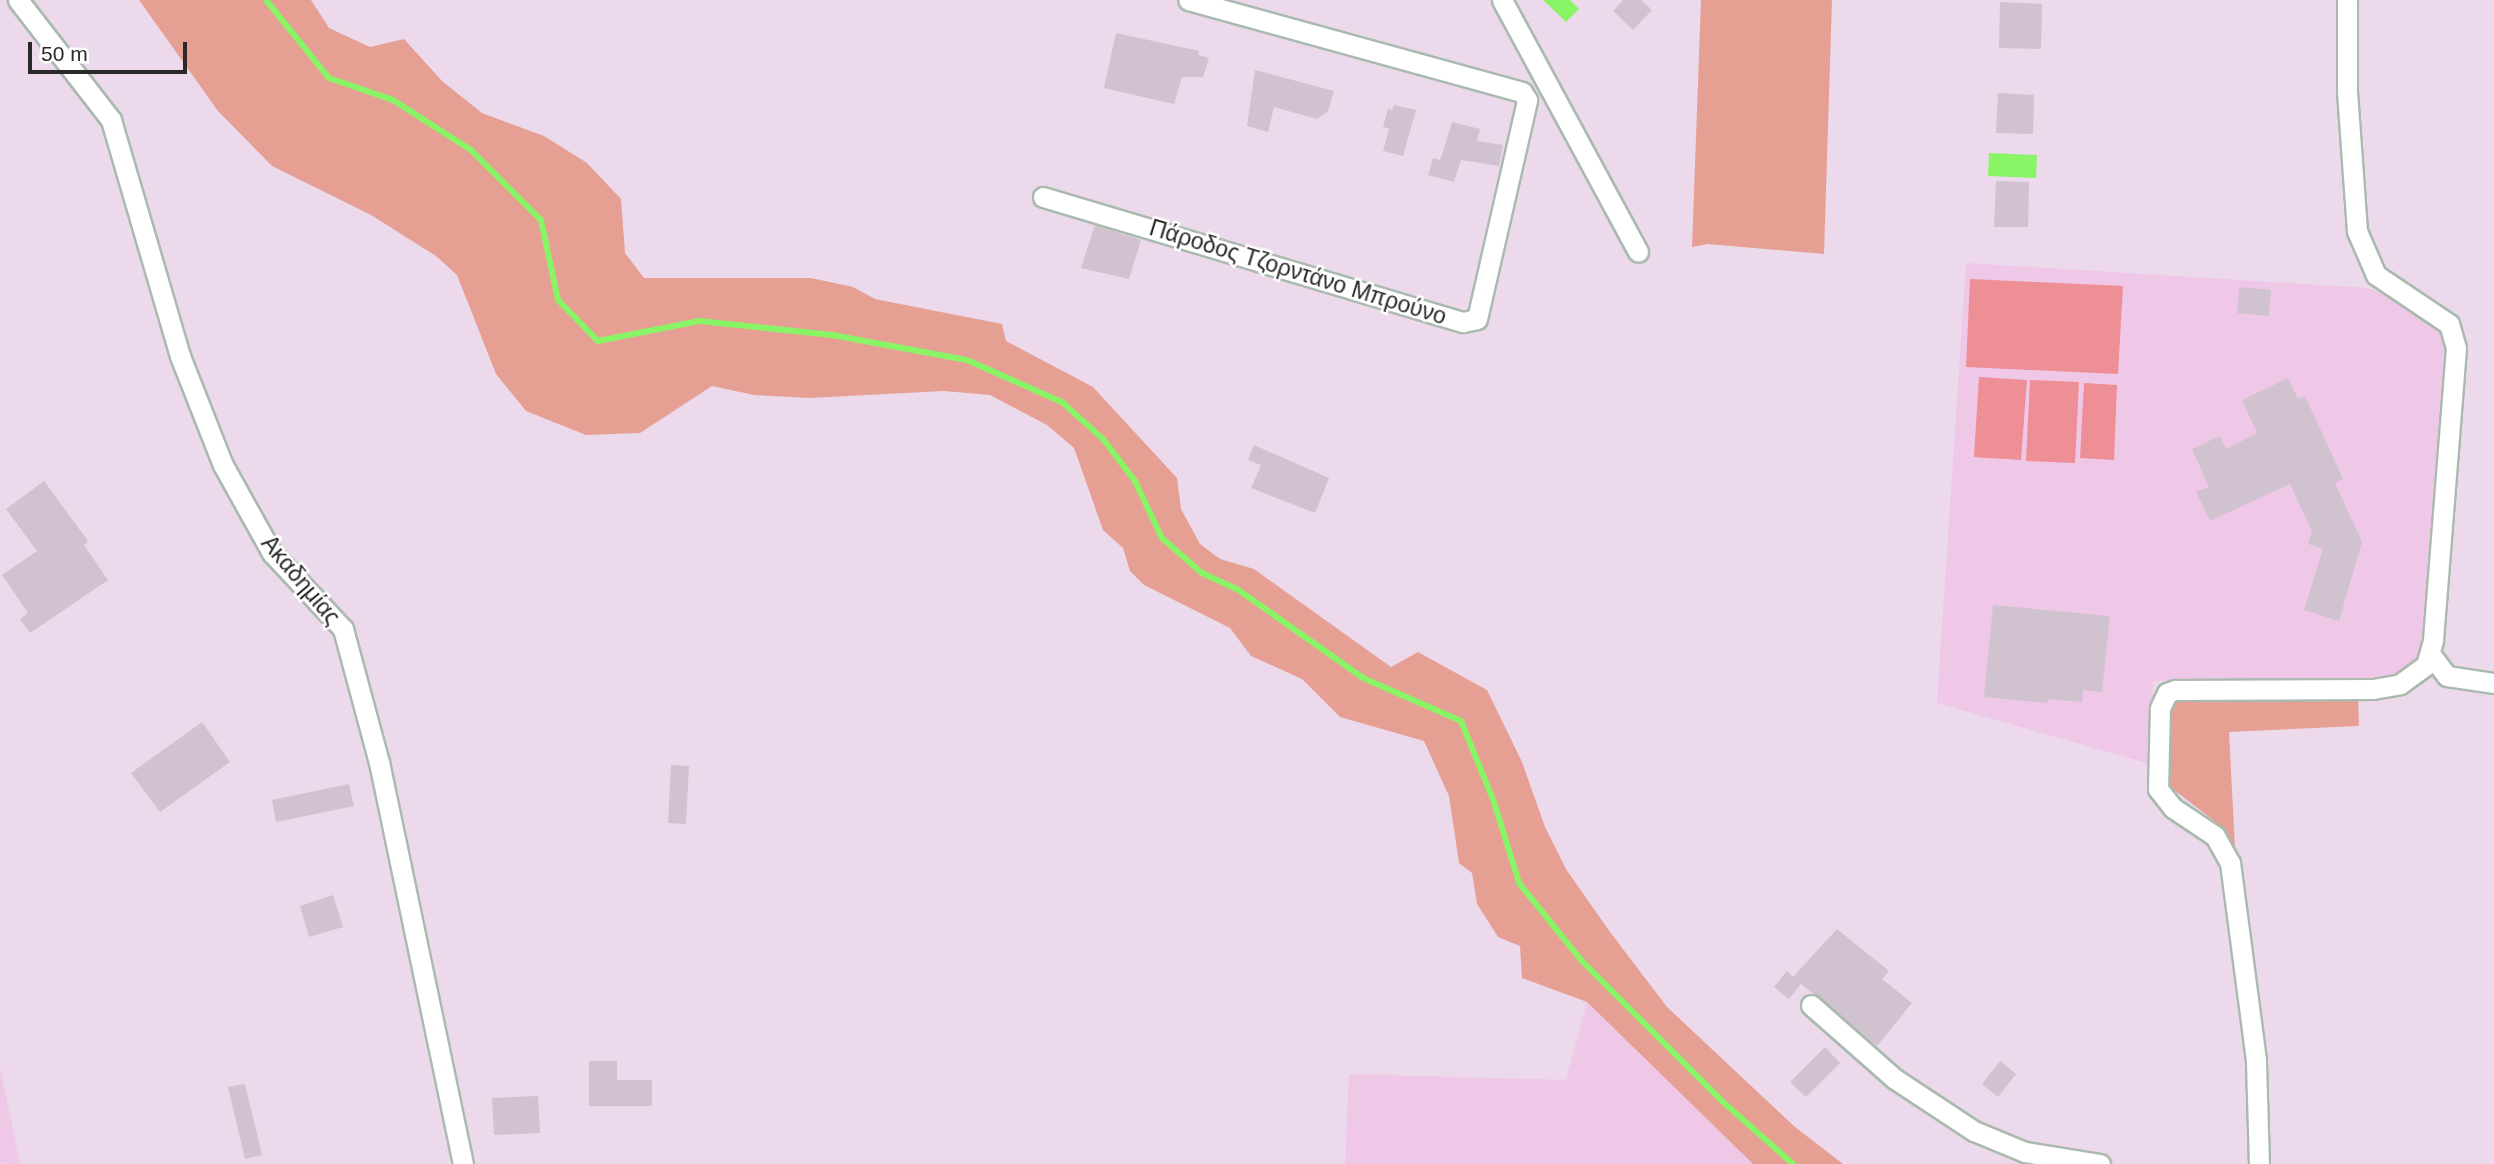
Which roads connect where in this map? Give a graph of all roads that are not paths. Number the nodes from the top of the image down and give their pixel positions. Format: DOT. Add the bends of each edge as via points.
graph roads {
  1 [pos="18,0"];
  2 [pos="1188,0"];
  3 [pos="1502,0"];
  4 [pos="2347,0"];
  5 [pos="1043,197"];
  6 [pos="1638,252"];
  7 [pos="2431,654"];
  8 [pos="2494,683"];
  9 [pos="1811,1005"];
  10 [pos="463,1164"];
  11 [pos="2100,1164"];
  12 [pos="2259,1164"];
  1 -- 10 [label="street, Ακαδημίας" via="111,120 180,356 223,465 272,553 343,629 379,762"];
  2 -- 5 [label="street, Πάροδος Τζορντάνο Μπρούνο" via="1522,92 1527,100 1477,319 1463,322"];
  3 -- 6 [label="street"];
  4 -- 7 [label="street" via="2347,90 2357,231 2376,275 2435,312 2456,337"];
  7 -- 8 [label="street" via="2447,676"];
  7 -- 12 [label="street" via="2415,676 2373,689 2183,690 2163,699 2158,789 2173,808 2215,836 2230,863 2256,1060"];
  9 -- 11 [label="street" via="1895,1079 1974,1131 2025,1152"];
}
